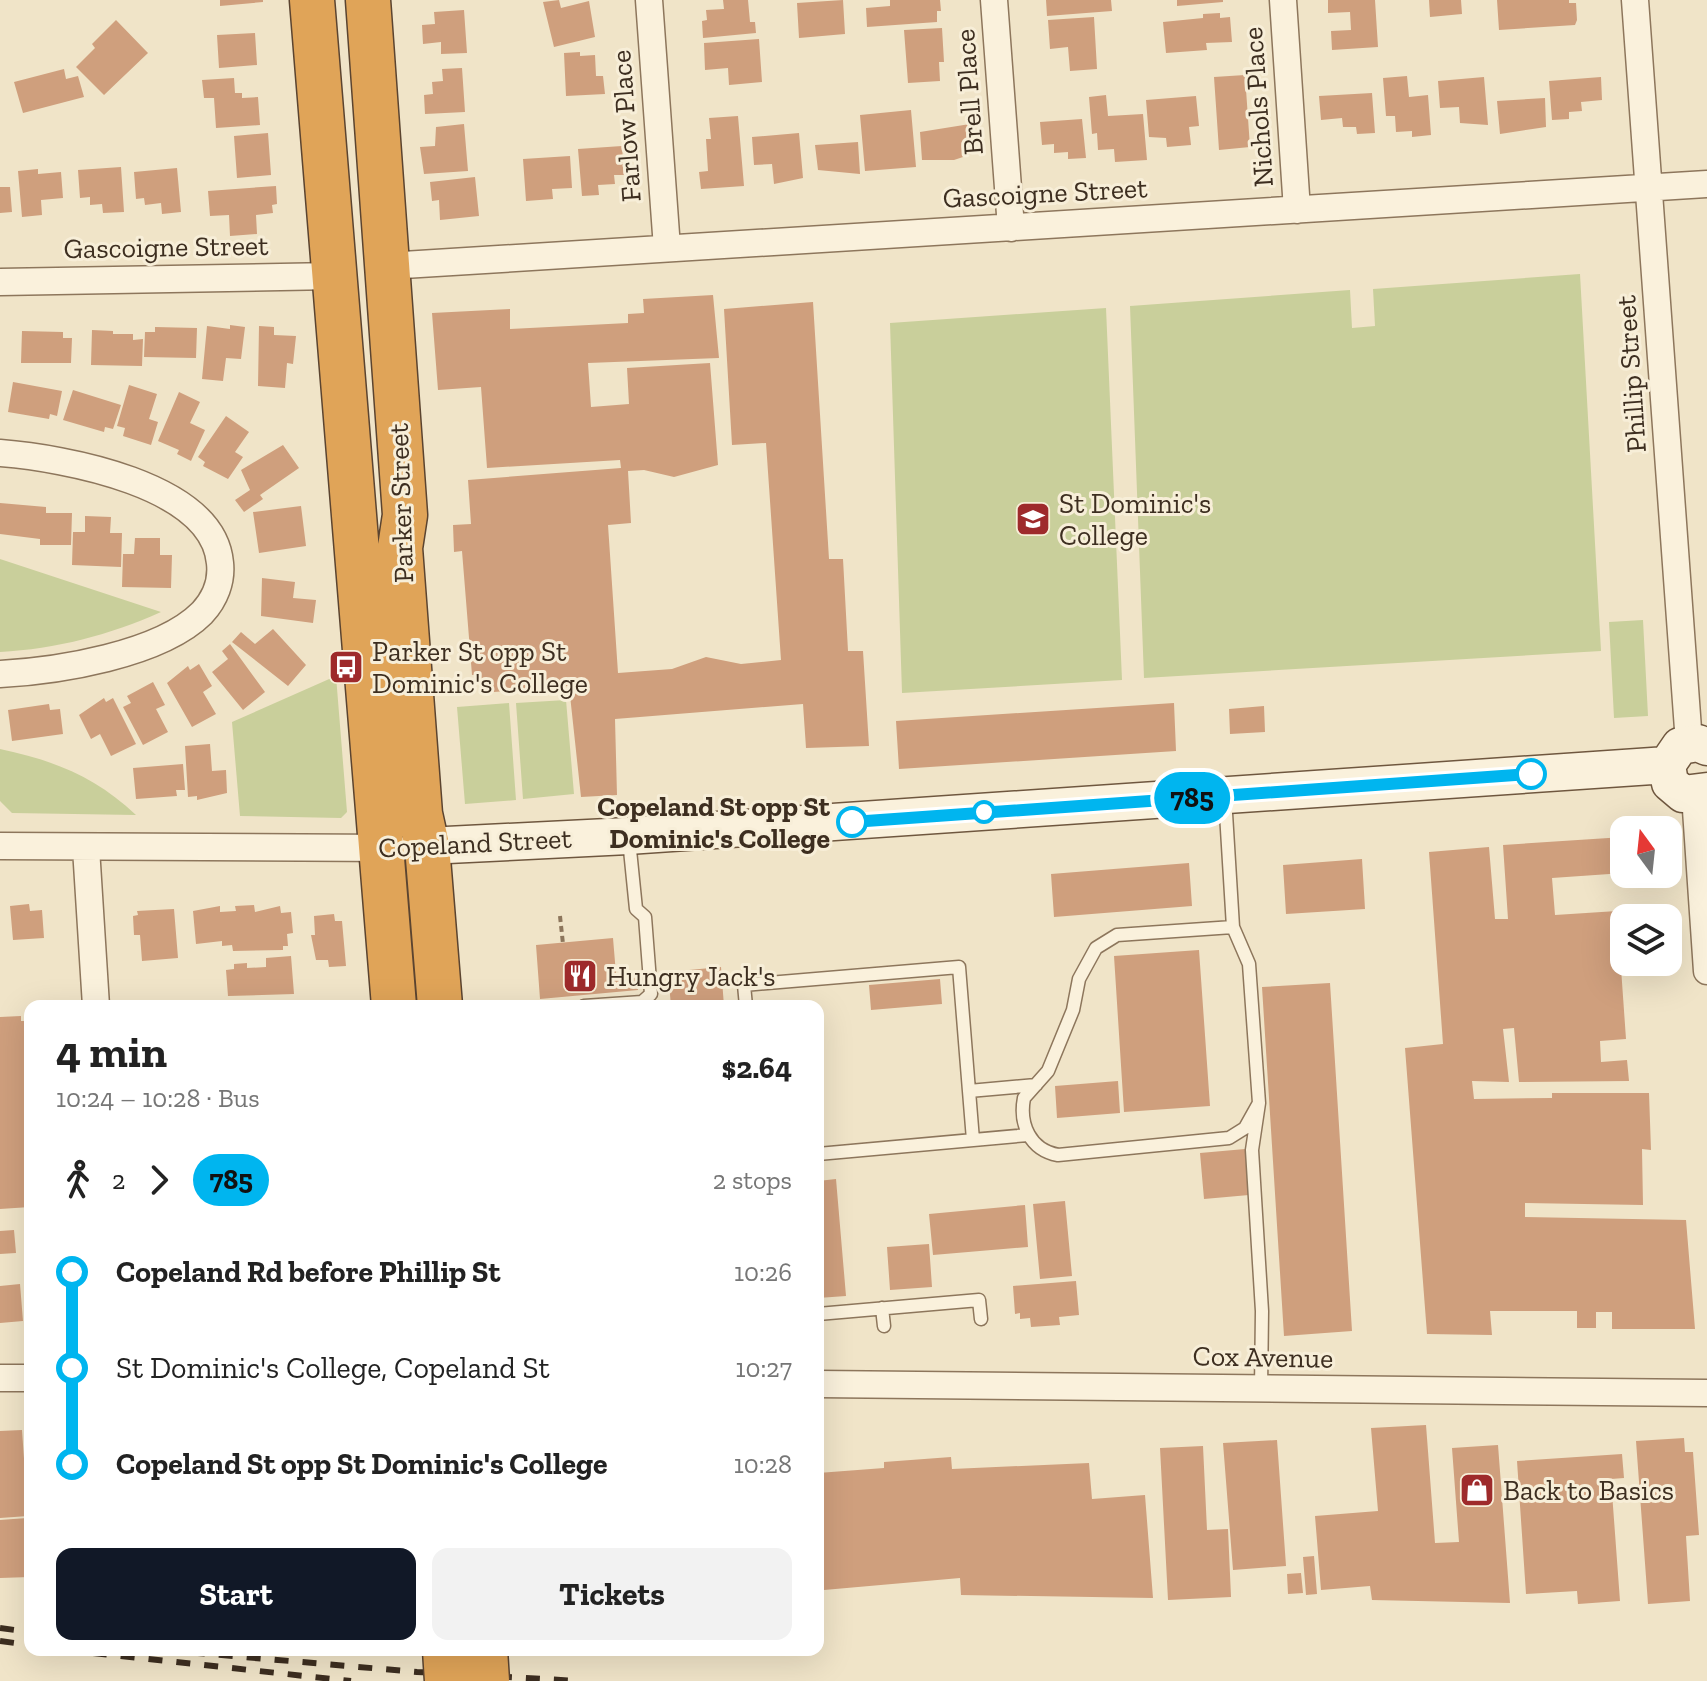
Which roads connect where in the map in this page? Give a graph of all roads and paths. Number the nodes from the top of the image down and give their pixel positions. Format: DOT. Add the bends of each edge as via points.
graph roads {
  1 [pos="312,0"];
  2 [pos="368,0"];
  3 [pos="649,0"];
  4 [pos="994,0"];
  5 [pos="1283,0"];
  6 [pos="1635,0"];
  7 [pos="1707,184"];
  8 [pos="1650,188"];
  9 [pos="1297,210"];
  10 [pos="1011,228"];
  11 [pos="667,248"];
  12 [pos="387,266"];
  13 [pos="334,276"];
  14 [pos="0,282"];
  15 [pos="0,453"];
  16 [pos="0,674"];
  17 [pos="1687,751"];
  18 [pos="1701,793"];
  19 [pos="1225,795"];
  20 [pos="628,836"];
  21 [pos="0,846"];
  22 [pos="427,846"];
  23 [pos="86,848"];
  24 [pos="380,848"];
  25 [pos="560,916"];
  26 [pos="1233,927"];
  27 [pos="563,944"];
  28 [pos="1707,971"];
  29 [pos="96,1000"];
  30 [pos="393,1000"];
  31 [pos="440,1000"];
  32 [pos="644,1000"];
  33 [pos="745,1000"];
  34 [pos="1036,1085"];
  35 [pos="969,1091"];
  36 [pos="1259,1103"];
  37 [pos="1028,1135"];
  38 [pos="973,1140"];
  39 [pos="824,1153"];
  40 [pos="882,1308"];
  41 [pos="824,1313"];
  42 [pos="981,1319"];
  43 [pos="884,1326"];
  44 [pos="0,1378"];
  45 [pos="24,1378"];
  46 [pos="824,1384"];
  47 [pos="1261,1389"];
  48 [pos="1707,1393"];
  49 [pos="445,1656"];
  50 [pos="485,1656"];
  51 [pos="447,1681"];
  52 [pos="487,1681"];
  1 -- 13 [label="highway, Parker Street"];
  2 -- 12 [label="highway, Parker Street"];
  3 -- 11 [label="street, Farlow Place"];
  4 -- 10 [label="street, Brell Place"];
  5 -- 9 [label="street, Nichols Place"];
  6 -- 8 [label="street, Phillip Street"];
  7 -- 8 [label="street, Gascoigne Street"];
  8 -- 9 [label="street, Gascoigne Street"];
  8 -- 17 [label="street, Phillip Street"];
  9 -- 10 [label="street, Gascoigne Street"];
  10 -- 11 [label="street, Gascoigne Street"];
  11 -- 12 [label="street, Gascoigne Street"];
  12 -- 22 [label="highway, Parker Street" via="405,515 400,548 420,814"];
  13 -- 14 [label="street, Gascoigne Street"];
  13 -- 24 [label="highway, Parker Street"];
  15 -- 16 [label="street" via="91,468 164,496 207,527 219,550 221,569 207,606 179,629 98,659"];
  17 -- 18 [label="street" via="1667,775 1675,789"];
  17 -- 19 [label="street, Copeland Street"];
  18 -- 28 [label="street"];
  19 -- 20 [label="street, Copeland Street"];
  19 -- 26 [label="lane"];
  20 -- 22 [label="street, Copeland Street"];
  20 -- 32 [label="lane" via="636,909 645,917 651,994"];
  21 -- 23 [label="street, Copeland Street"];
  22 -- 24 [label="street, Copeland Street"];
  22 -- 31 [label="highway, Parker Street"];
  23 -- 24 [label="street, Copeland Street"];
  23 -- 29 [label="street"];
  24 -- 30 [label="highway, Parker Street"];
  25 -- 27 [label="path"];
  26 -- 34 [label="lane" via="1117,935 1100,943 1079,979 1073,1010 1048,1071"];
  26 -- 36 [label="lane" via="1249,964"];
  33 -- 35 [label="lane" via="744,985 959,967"];
  34 -- 35 [label="lane"];
  34 -- 37 [label="lane" via="1023,1104"];
  35 -- 38 [label="lane"];
  36 -- 37 [label="lane" via="1245,1128 1229,1138 1065,1155 1044,1150"];
  36 -- 47 [label="lane" via="1252,1150"];
  37 -- 38 [label="lane"];
  38 -- 39 [label="lane"];
  40 -- 41 [label="lane"];
  40 -- 42 [label="lane" via="979,1300"];
  40 -- 43 [label="lane"];
  44 -- 45 [label="street"];
  46 -- 47 [label="street, Cox Avenue"];
  47 -- 48 [label="street, Cox Avenue"];
  49 -- 51 [label="highway, bridge"];
  50 -- 52 [label="highway, bridge"];
}
